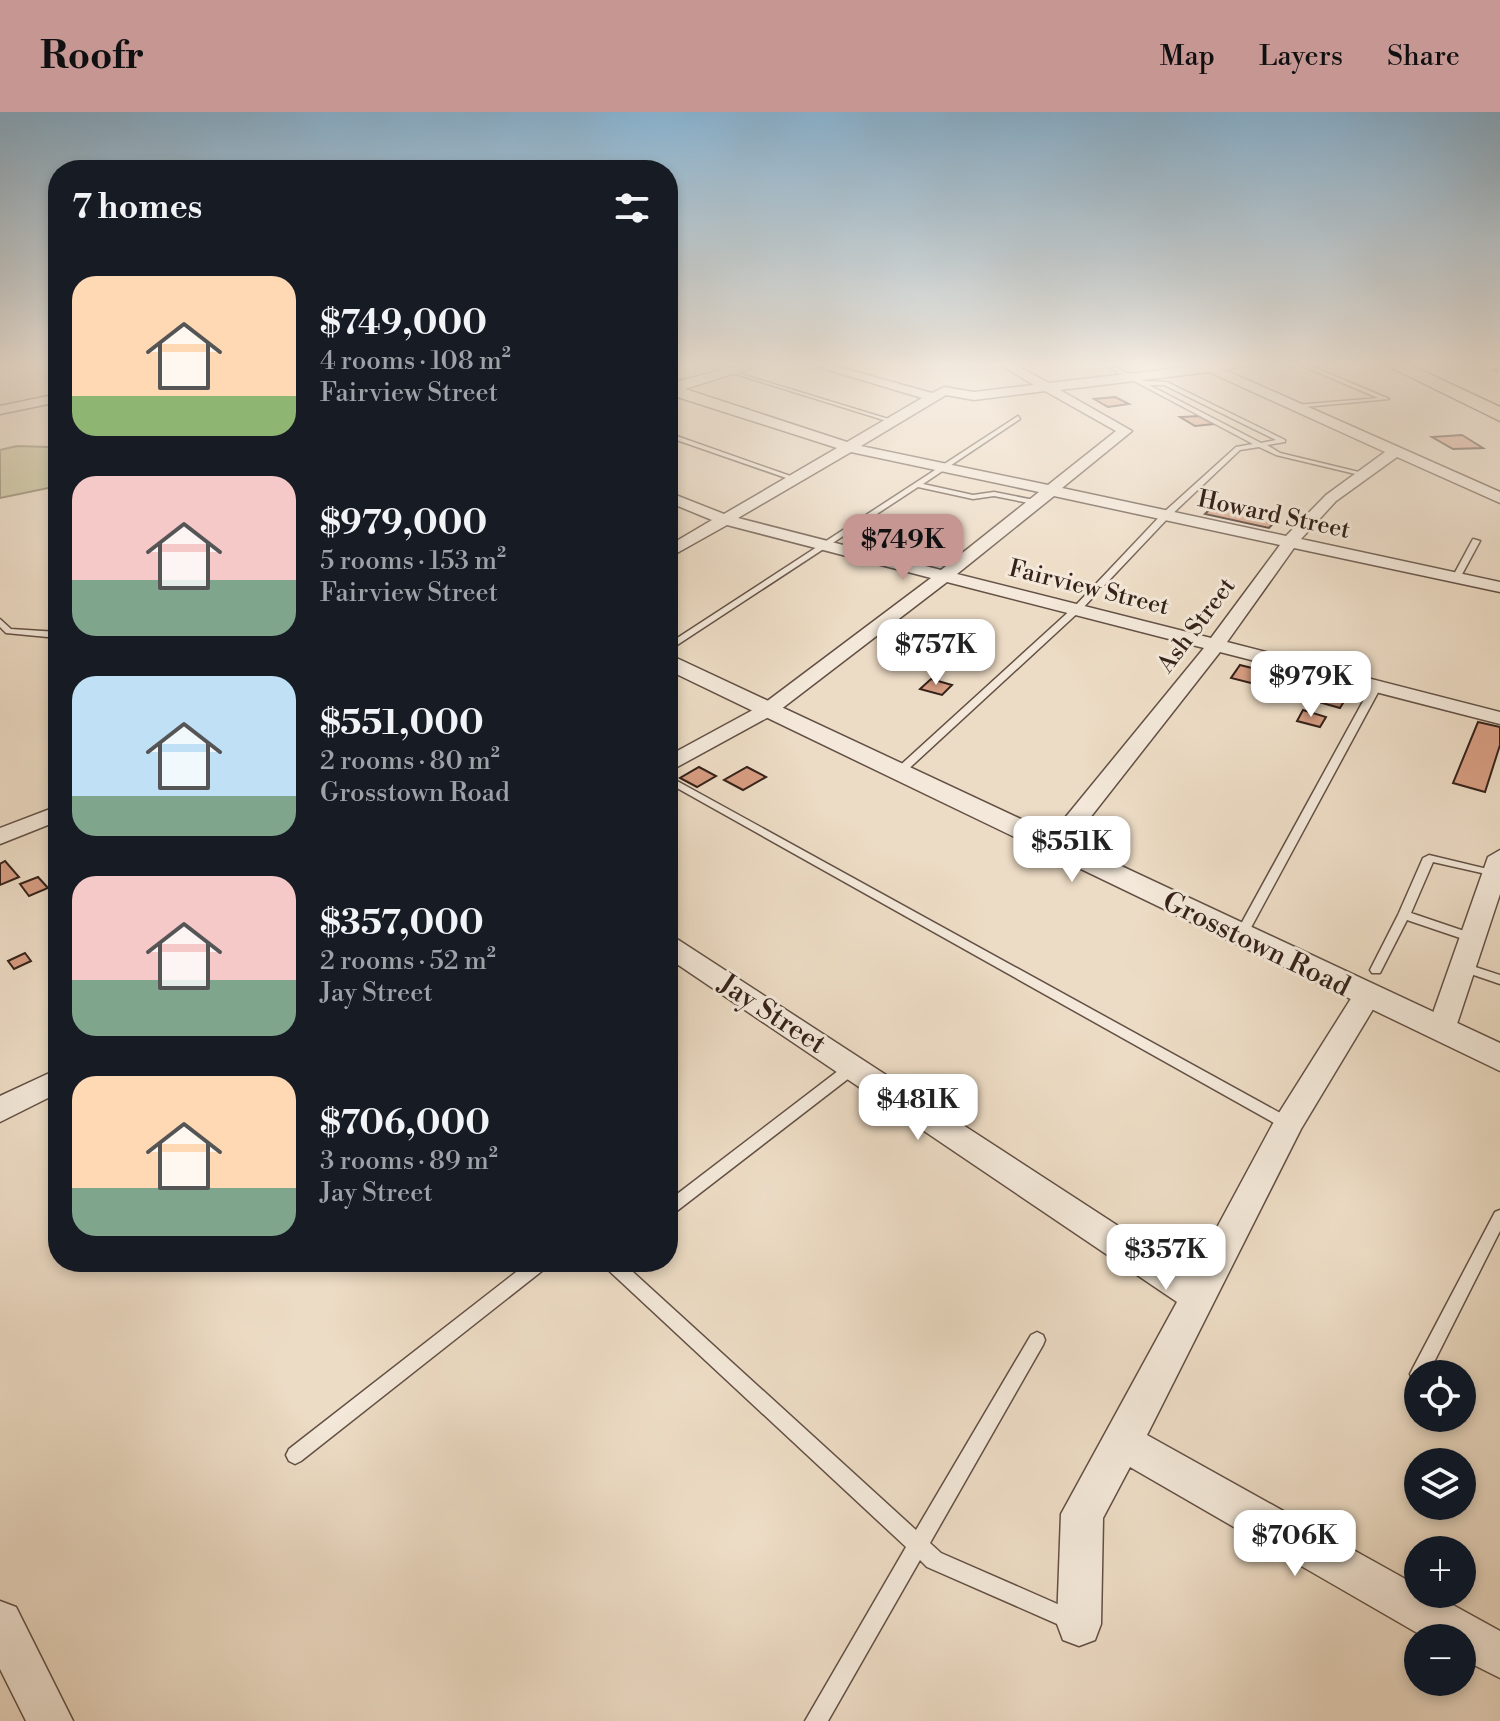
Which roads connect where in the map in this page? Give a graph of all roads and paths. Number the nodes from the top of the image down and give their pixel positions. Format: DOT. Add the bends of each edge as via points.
graph roads {
  1 [pos="678,438"];
  2 [pos="820,438"];
  3 [pos="863,438"];
  4 [pos="988,438"];
  5 [pos="1116,438"];
  6 [pos="1248,438"];
  7 [pos="1277,438"];
  8 [pos="1364,438"];
  9 [pos="1261,445"];
  10 [pos="848,447"];
  11 [pos="1394,452"];
  12 [pos="944,468"];
  13 [pos="1364,474"];
  14 [pos="794,479"];
  15 [pos="919,485"];
  16 [pos="1043,498"];
  17 [pos="1500,498"];
  18 [pos="678,501"];
  19 [pos="1166,515"];
  20 [pos="726,520"];
  21 [pos="1476,541"];
  22 [pos="1290,542"];
  23 [pos="827,545"];
  24 [pos="678,547"];
  25 [pos="945,575"];
  26 [pos="1456,578"];
  27 [pos="1500,587"];
  28 [pos="1078,608"];
  29 [pos="0,622"];
  30 [pos="48,634"];
  31 [pos="678,642"];
  32 [pos="1216,645"];
  33 [pos="678,666"];
  34 [pos="1377,685"];
  35 [pos="769,709"];
  36 [pos="1500,718"];
  37 [pos="678,759"];
  38 [pos="899,772"];
  39 [pos="678,785"];
  40 [pos="48,817"];
  41 [pos="0,837"];
  42 [pos="1055,846"];
  43 [pos="1497,865"];
  44 [pos="1404,915"];
  45 [pos="1241,935"];
  46 [pos="1472,938"];
  47 [pos="678,951"];
  48 [pos="1463,967"];
  49 [pos="1500,980"];
  50 [pos="1372,983"];
  51 [pos="1441,1030"];
  52 [pos="1500,1058"];
  53 [pos="855,1066"];
  54 [pos="48,1085"];
  55 [pos="0,1110"];
  56 [pos="1288,1124"];
  57 [pos="678,1202"];
  58 [pos="1500,1216"];
  59 [pos="528,1272"];
  60 [pos="622,1272"];
  61 [pos="1197,1296"];
  62 [pos="1037,1340"];
  63 [pos="1426,1360"];
  64 [pos="1123,1442"];
  65 [pos="295,1455"];
  66 [pos="920,1547"];
  67 [pos="0,1623"];
  68 [pos="1079,1624"];
  69 [pos="1500,1656"];
  70 [pos="50,1720"];
  71 [pos="816,1721"];
  1 -- 14 [label="lane"];
  2 -- 10 [label="street, Howard Street"];
  3 -- 10 [label="street"];
  4 -- 12 [label="lane"];
  5 -- 16 [label="street"];
  6 -- 9 [label="lane"];
  7 -- 9 [label="lane" via="1283,441"];
  8 -- 11 [label="street"];
  9 -- 13 [label="lane" via="1278,454"];
  9 -- 19 [label="lane" via="1238,448"];
  10 -- 12 [label="street, Howard Street"];
  10 -- 14 [label="street"];
  11 -- 13 [label="street, Ash Street"];
  11 -- 17 [label="street"];
  12 -- 15 [label="lane"];
  12 -- 16 [label="street, Howard Street"];
  13 -- 22 [label="street, Ash Street" via="1331,498"];
  14 -- 20 [label="street"];
  15 -- 16 [label="lane" via="973,497"];
  15 -- 23 [label="lane"];
  16 -- 19 [label="street, Howard Street"];
  16 -- 25 [label="street"];
  18 -- 20 [label="street, Fairview Street"];
  19 -- 22 [label="street, Howard Street"];
  19 -- 28 [label="lane"];
  20 -- 23 [label="street, Fairview Street"];
  20 -- 24 [label="street"];
  21 -- 26 [label="lane"];
  22 -- 26 [label="street, Howard Street"];
  22 -- 32 [label="street, Ash Street"];
  23 -- 25 [label="street, Fairview Street"];
  23 -- 31 [label="lane"];
  25 -- 28 [label="street, Fairview Street"];
  25 -- 35 [label="street"];
  26 -- 27 [label="street, Howard Street"];
  28 -- 32 [label="street, Fairview Street"];
  28 -- 38 [label="lane"];
  29 -- 30 [label="lane" via="9,631"];
  32 -- 34 [label="street, Fairview Street"];
  32 -- 42 [label="street, Ash Street"];
  33 -- 35 [label="street, Grosstown Road"];
  34 -- 36 [label="street, Fairview Street"];
  34 -- 45 [label="lane"];
  35 -- 37 [label="street"];
  35 -- 38 [label="street, Grosstown Road"];
  38 -- 42 [label="street, Grosstown Road"];
  39 -- 56 [label="lane"];
  40 -- 41 [label="street"];
  42 -- 45 [label="street, Grosstown Road"];
  43 -- 44 [label="lane" via="1429,858"];
  43 -- 46 [label="street"];
  44 -- 46 [label="lane"];
  44 -- 50 [label="lane"];
  45 -- 50 [label="street, Grosstown Road"];
  46 -- 48 [label="street"];
  47 -- 53 [label="street, Jay Street"];
  48 -- 49 [label="lane"];
  48 -- 51 [label="street"];
  50 -- 51 [label="street, Grosstown Road"];
  50 -- 56 [label="street"];
  51 -- 52 [label="street, Grosstown Road"];
  53 -- 57 [label="lane"];
  53 -- 61 [label="street, Jay Street"];
  54 -- 55 [label="street"];
  56 -- 61 [label="street"];
  58 -- 63 [label="lane"];
  59 -- 65 [label="lane"];
  60 -- 66 [label="lane"];
  61 -- 64 [label="street"];
  62 -- 66 [label="lane"];
  64 -- 68 [label="street" via="1082,1514"];
  64 -- 69 [label="street"];
  66 -- 68 [label="lane" via="934,1560"];
  66 -- 71 [label="lane"];
  67 -- 70 [label="street"];
}
